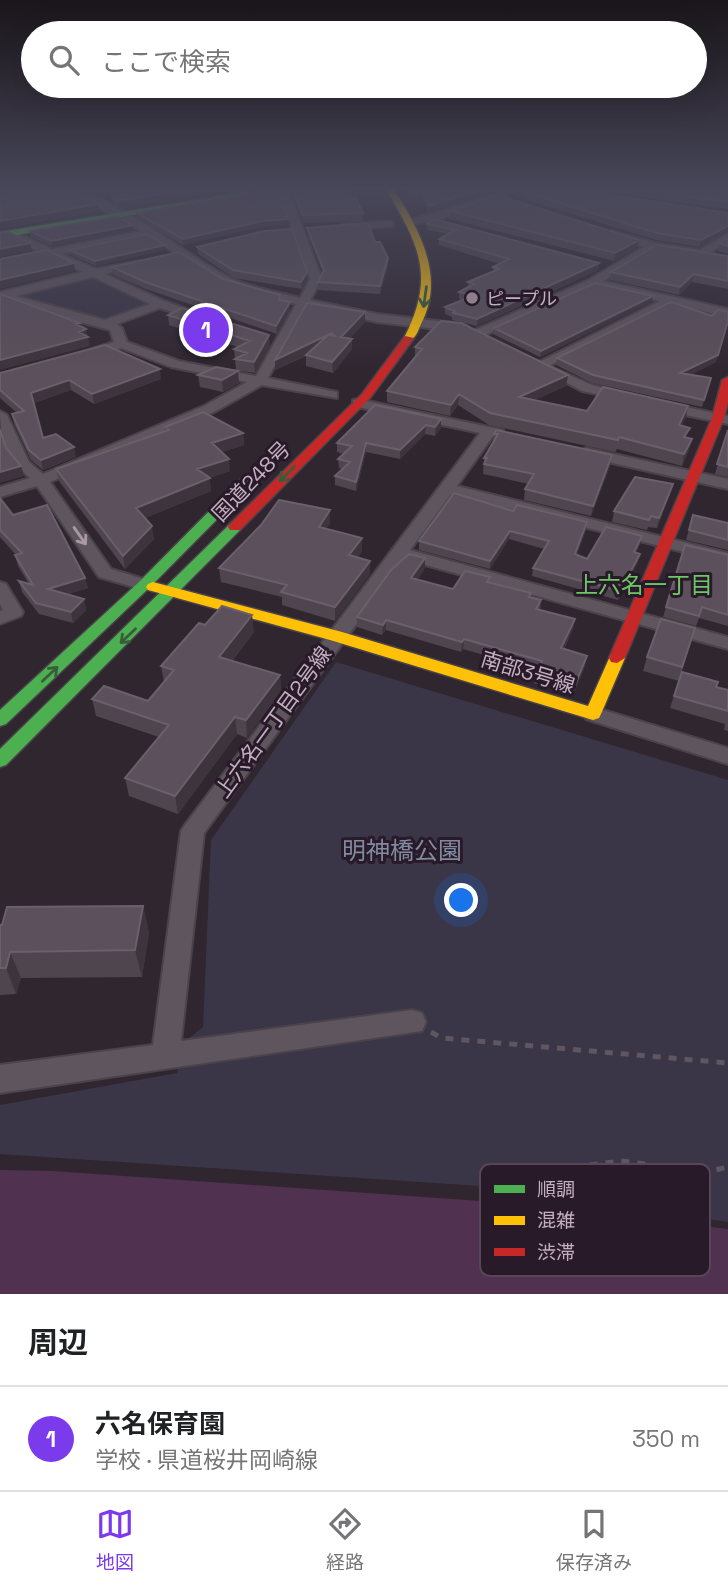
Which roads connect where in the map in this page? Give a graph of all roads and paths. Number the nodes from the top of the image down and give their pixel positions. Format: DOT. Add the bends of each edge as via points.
graph roads {
  1 [pos="45,249"];
  2 [pos="65,249"];
  3 [pos="177,249"];
  4 [pos="301,249"];
  5 [pos="421,249"];
  6 [pos="647,249"];
  7 [pos="674,249"];
  8 [pos="709,249"];
  9 [pos="52,252"];
  10 [pos="702,254"];
  11 [pos="715,257"];
  12 [pos="145,261"];
  13 [pos="0,263"];
  14 [pos="602,265"];
  15 [pos="615,268"];
  16 [pos="95,273"];
  17 [pos="593,282"];
  18 [pos="2,296"];
  19 [pos="672,300"];
  20 [pos="304,303"];
  21 [pos="160,304"];
  22 [pos="402,304"];
  23 [pos="728,313"];
  24 [pos="209,320"];
  25 [pos="396,320"];
  26 [pos="106,324"];
  27 [pos="415,324"];
  28 [pos="384,339"];
  29 [pos="121,344"];
  30 [pos="75,358"];
  31 [pos="728,380"];
  32 [pos="260,381"];
  33 [pos="332,395"];
  34 [pos="358,402"];
  35 [pos="0,415"];
  36 [pos="723,419"];
  37 [pos="489,431"];
  38 [pos="515,437"];
  39 [pos="566,448"];
  40 [pos="257,471"];
  41 [pos="694,477"];
  42 [pos="41,480"];
  43 [pos="728,484"];
  44 [pos="447,488"];
  45 [pos="0,492"];
  46 [pos="666,543"];
  47 [pos="397,552"];
  48 [pos="728,558"];
  49 [pos="144,585"];
  50 [pos="0,588"];
  51 [pos="173,592"];
  52 [pos="632,616"];
  53 [pos="0,618"];
  54 [pos="336,636"];
  55 [pos="728,643"];
  56 [pos="593,714"];
  57 [pos="0,720"];
  58 [pos="728,756"];
  59 [pos="0,760"];
  60 [pos="412,1022"];
  61 [pos="166,1055"];
  62 [pos="728,1063"];
  63 [pos="0,1079"];
  64 [pos="597,1164"];
  65 [pos="644,1164"];
  66 [pos="728,1167"];
  67 [pos="710,1171"];
  1 -- 9 [label="street"];
  2 -- 9 [label="street"];
  3 -- 20 [label="street" via="229,282"];
  4 -- 20 [label="street" via="316,279"];
  5 -- 27 [label="main road, 国道248号, one-way" via="426,260 425,307"];
  6 -- 15 [label="street"];
  7 -- 10 [label="street"];
  8 -- 10 [label="street"];
  9 -- 13 [label="street"];
  9 -- 16 [label="street"];
  10 -- 11 [label="street"];
  12 -- 16 [label="street"];
  14 -- 15 [label="street"];
  15 -- 17 [label="street"];
  16 -- 18 [label="street"];
  16 -- 21 [label="street"];
  17 -- 19 [label="street"];
  17 -- 27 [label="street" via="485,336 464,328"];
  18 -- 26 [label="street"];
  19 -- 23 [label="street"];
  19 -- 36 [label="street" via="534,362 587,388"];
  20 -- 25 [label="street"];
  20 -- 32 [label="street" via="277,341"];
  21 -- 24 [label="street"];
  21 -- 26 [label="street"];
  22 -- 25 [label="main road"];
  25 -- 27 [label="street"];
  25 -- 28 [label="main road"];
  26 -- 29 [label="street" via="116,328"];
  27 -- 34 [label="main road, 国道248号" via="396,362"];
  29 -- 30 [label="street"];
  29 -- 32 [label="street" via="176,364"];
  31 -- 36 [label="main road, 南部3号線"];
  32 -- 33 [label="street"];
  32 -- 42 [label="street" via="209,409"];
  34 -- 37 [label="street"];
  34 -- 51 [label="main road, 国道248号, one-way"];
  35 -- 42 [label="street" via="22,464"];
  36 -- 41 [label="main road, 南部3号線"];
  37 -- 38 [label="street"];
  37 -- 44 [label="street, 上六名一丁目2号線"];
  39 -- 41 [label="street"];
  40 -- 49 [label="main road, 国道248号"];
  41 -- 43 [label="street"];
  41 -- 46 [label="main road, 南部3号線"];
  42 -- 45 [label="street"];
  42 -- 49 [label="street, one-way" via="105,573"];
  44 -- 46 [label="street"];
  44 -- 47 [label="street, 上六名一丁目2号線"];
  46 -- 48 [label="street"];
  46 -- 52 [label="main road, 南部3号線"];
  47 -- 52 [label="street"];
  47 -- 54 [label="street, 上六名一丁目2号線"];
  49 -- 51 [label="main road, 南部3号線"];
  57 -- 49 [label="main road, 国道248号, one-way"];
  50 -- 53 [label="street" via="14,612"];
  51 -- 54 [label="main road, 南部3号線"];
  51 -- 59 [label="main road, 国道248号, one-way"];
  52 -- 55 [label="street"];
  52 -- 56 [label="main road, 南部3号線"];
  54 -- 56 [label="main road, 南部3号線"];
  54 -- 61 [label="street, 上六名一丁目2号線" via="193,831"];
  56 -- 58 [label="street"];
  60 -- 61 [label="street"];
  60 -- 62 [label="path" via="442,1038"];
  61 -- 63 [label="street"];
  64 -- 65 [label="path"];
  66 -- 67 [label="path"];
}
